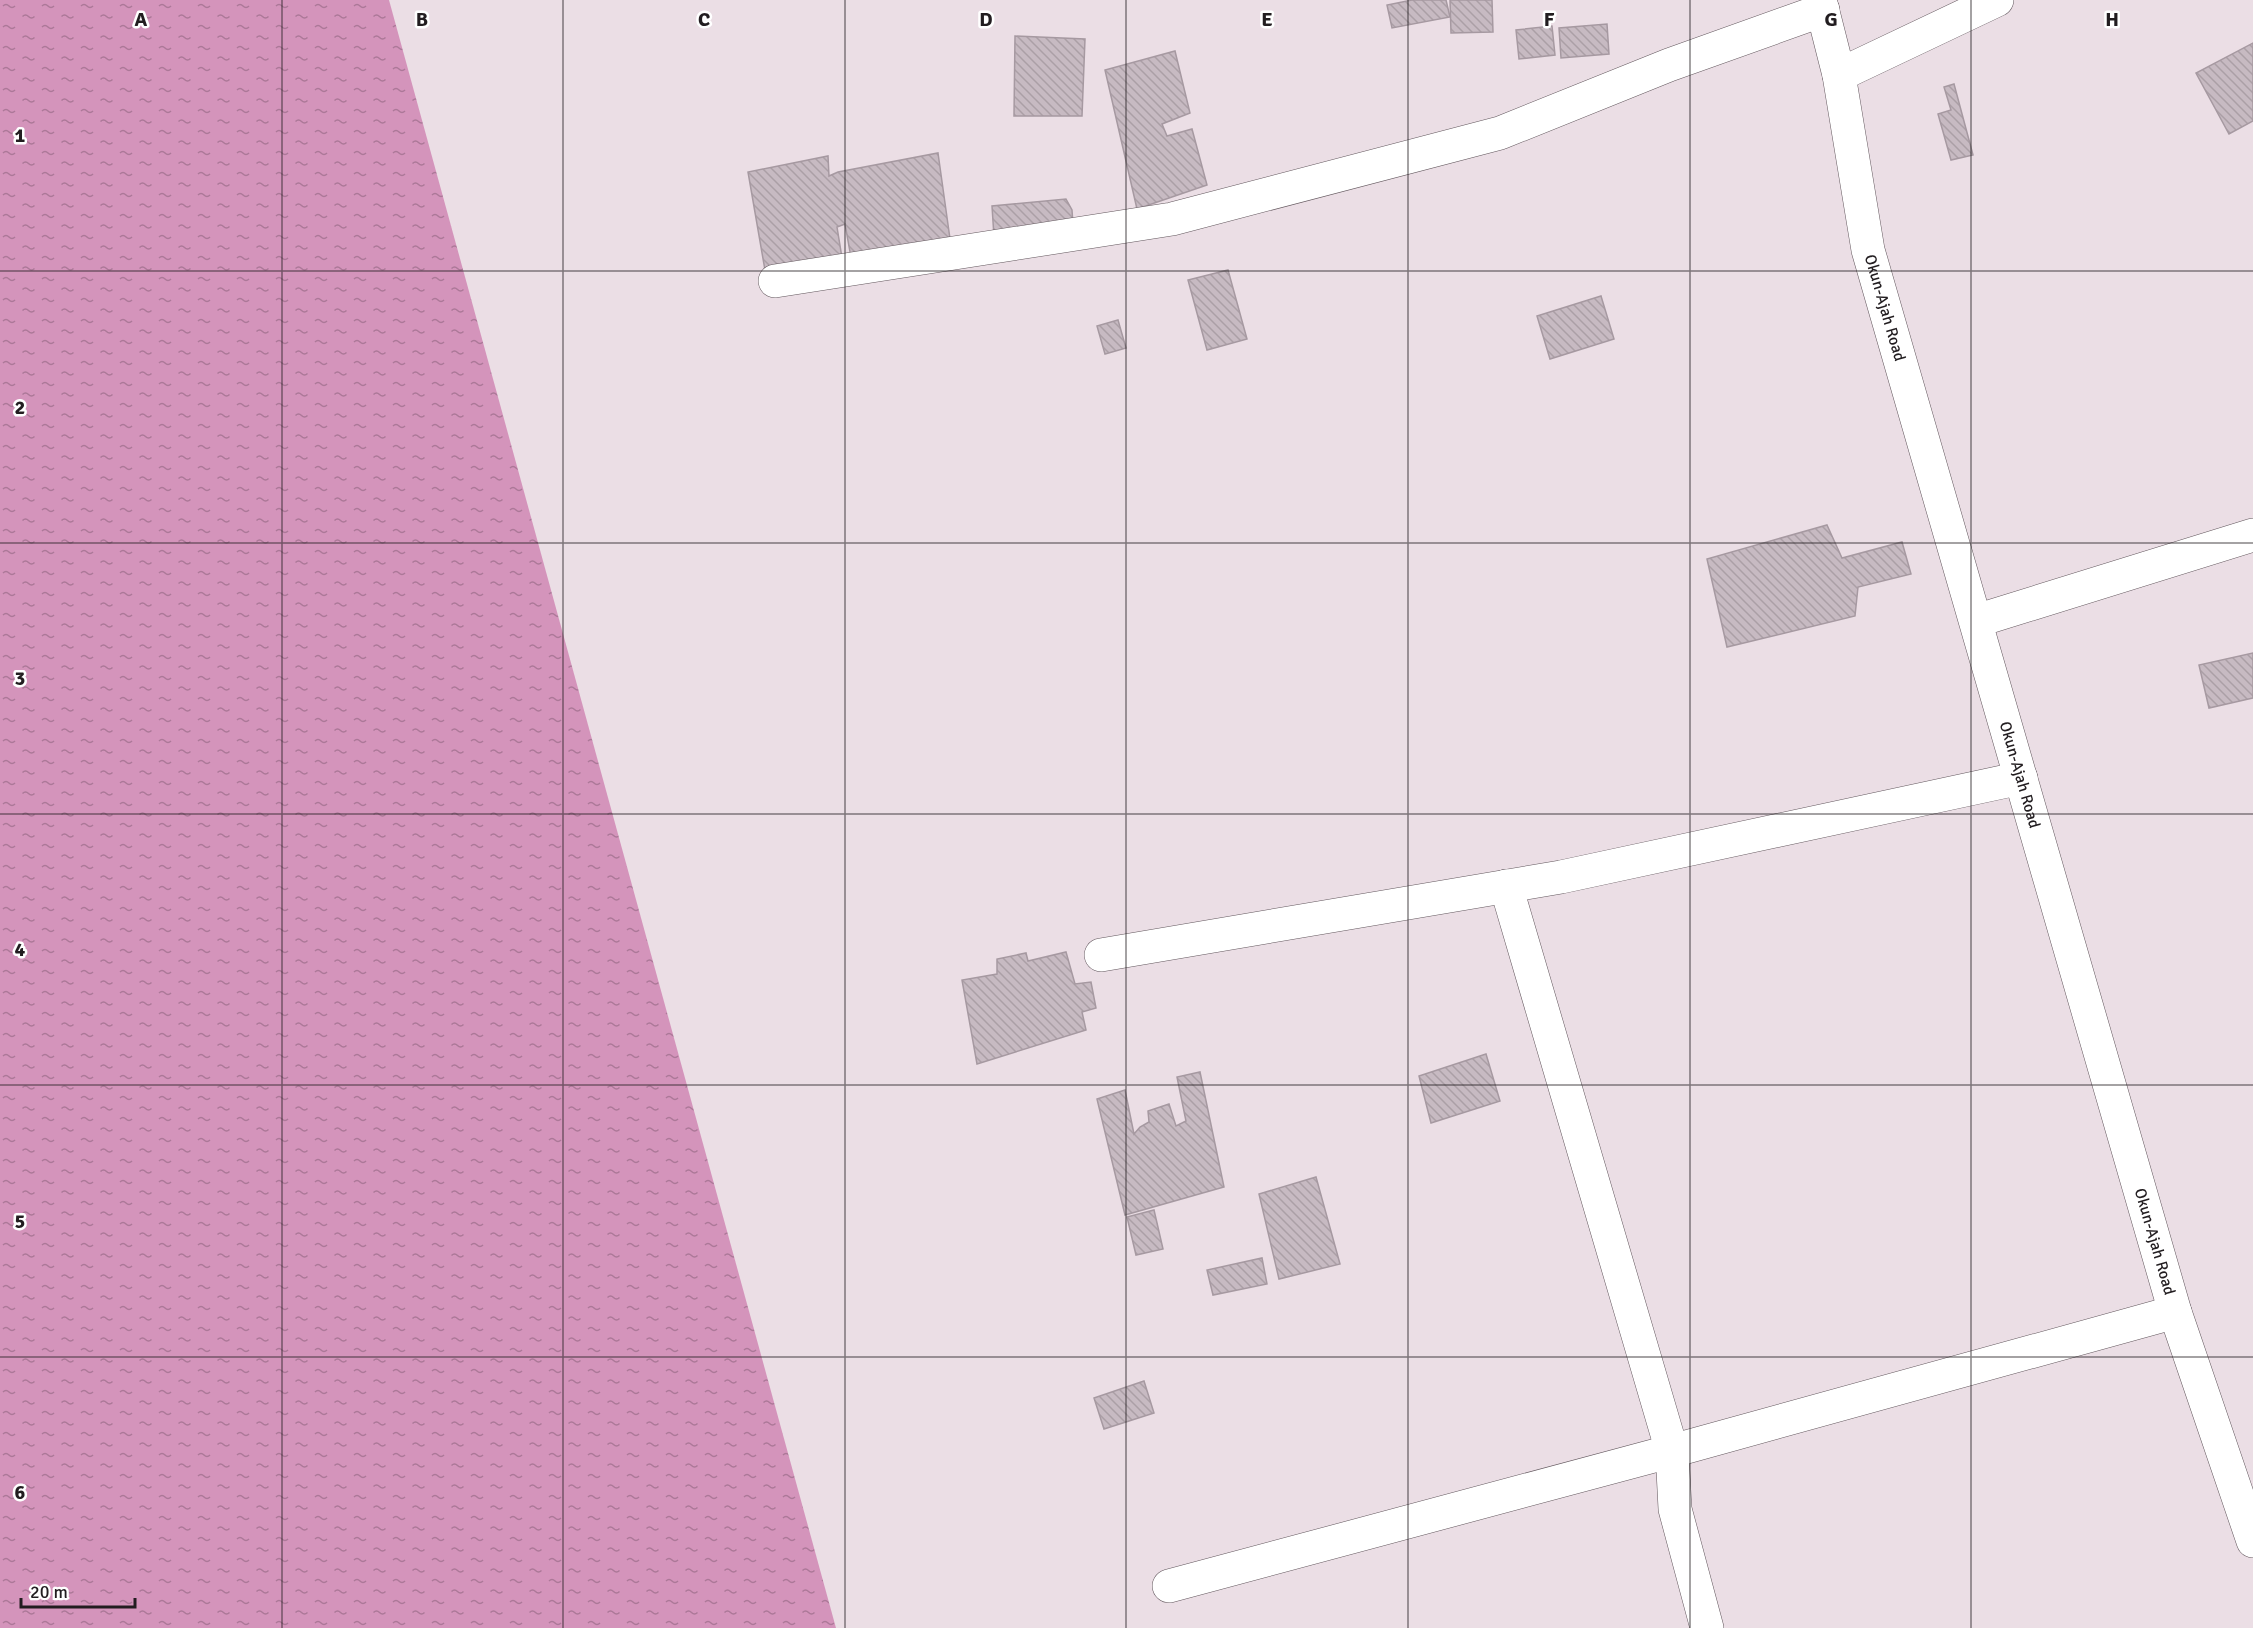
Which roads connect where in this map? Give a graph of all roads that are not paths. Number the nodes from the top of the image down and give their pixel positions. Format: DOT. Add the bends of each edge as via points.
graph roads {
  1 [pos="1997,0"];
  2 [pos="1821,5"];
  3 [pos="1839,75"];
  4 [pos="775,281"];
  5 [pos="2253,535"];
  6 [pos="1976,621"];
  7 [pos="2021,778"];
  8 [pos="1506,886"];
  9 [pos="1101,955"];
  10 [pos="2175,1312"];
  11 [pos="1672,1452"];
  12 [pos="2253,1541"];
  13 [pos="1169,1586"];
  14 [pos="1707,1628"];
  1 -- 3 [label="street"];
  2 -- 3 [label="street, Okun-Ajah Road"];
  2 -- 4 [label="street" via="1500,133 1172,219"];
  3 -- 6 [label="street, Okun-Ajah Road" via="1868,250"];
  5 -- 6 [label="street"];
  6 -- 7 [label="street, Okun-Ajah Road"];
  7 -- 8 [label="street"];
  7 -- 10 [label="street, Okun-Ajah Road"];
  8 -- 9 [label="street"];
  8 -- 11 [label="street"];
  10 -- 11 [label="street"];
  10 -- 12 [label="street, Okun-Ajah Road"];
  11 -- 13 [label="street"];
  11 -- 14 [label="street" via="1675,1509"];
}
